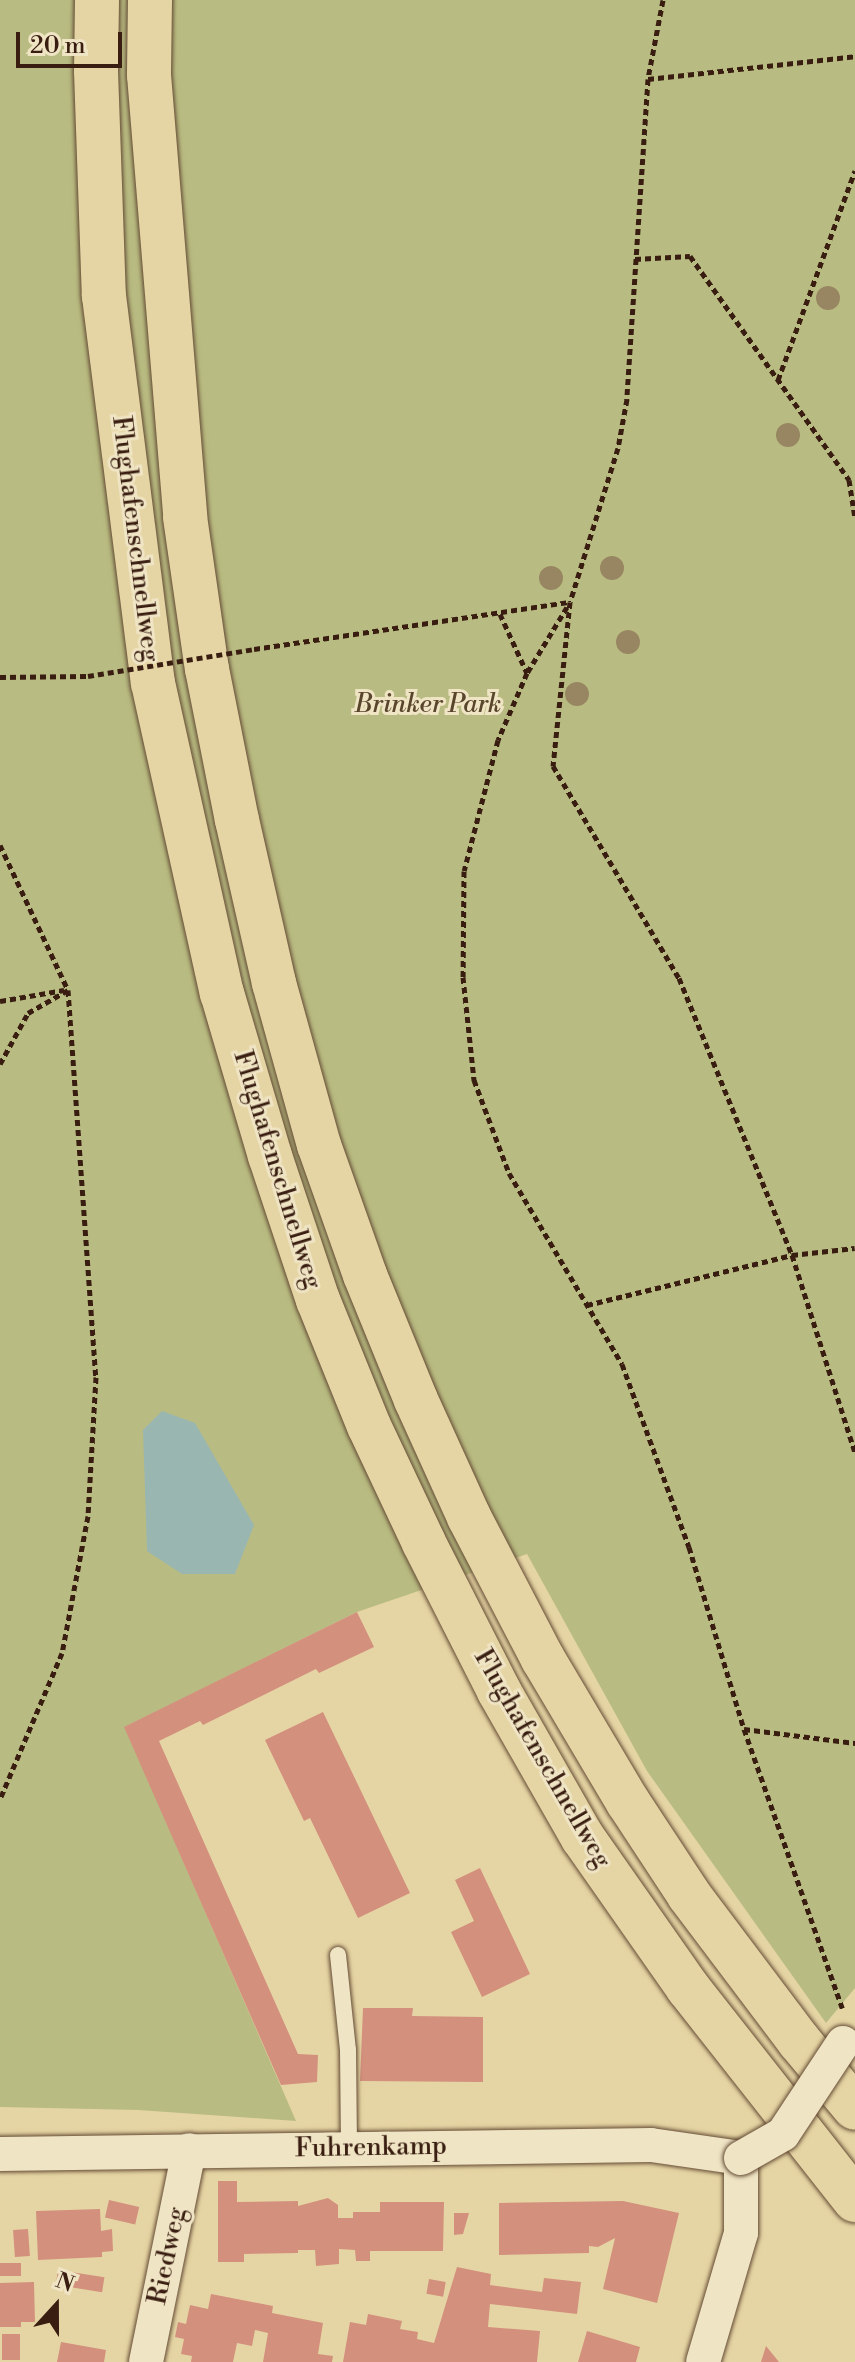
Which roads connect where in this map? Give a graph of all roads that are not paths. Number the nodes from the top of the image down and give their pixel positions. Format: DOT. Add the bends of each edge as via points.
graph roads {
  1 [pos="97,0"];
  2 [pos="150,0"];
  3 [pos="338,1955"];
  4 [pos="851,2035"];
  5 [pos="855,2108"];
  6 [pos="349,2148"];
  7 [pos="189,2150"];
  8 [pos="0,2154"];
  9 [pos="741,2158"];
  10 [pos="855,2200"];
  11 [pos="146,2362"];
  12 [pos="703,2362"];
  1 -- 10 [label="highway, Flughafenschnellweg" via="104,296 153,683 222,993 318,1300 424,1543 499,1691 583,1838 688,1988"];
  2 -- 5 [label="highway, Flughafenschnellweg" via="149,75 187,532 207,669 274,983 319,1145 416,1400 543,1659 689,1895"];
  3 -- 6 [label="lane" via="348,2050"];
  4 -- 9 [label="street, bridge" via="783,2134"];
  6 -- 7 [label="street, Fuhrenkamp"];
  6 -- 9 [label="street, Fuhrenkamp" via="651,2145"];
  7 -- 8 [label="street, Fuhrenkamp"];
  7 -- 11 [label="street, Riedweg"];
  9 -- 12 [label="street" via="741,2233"];
}
